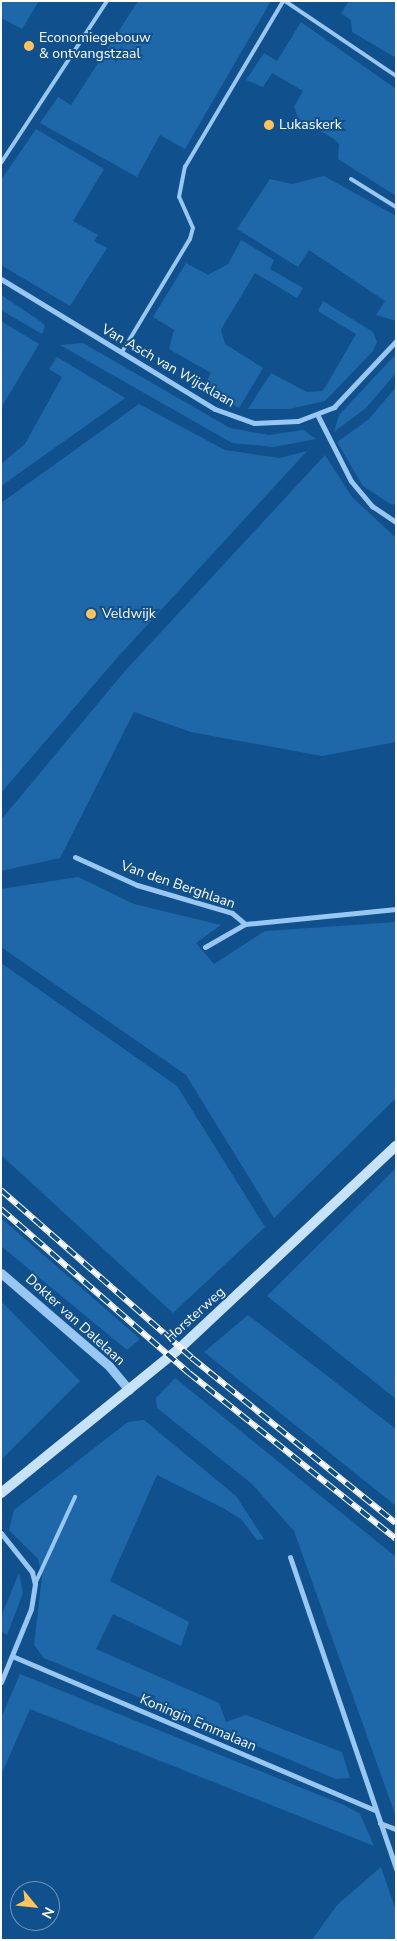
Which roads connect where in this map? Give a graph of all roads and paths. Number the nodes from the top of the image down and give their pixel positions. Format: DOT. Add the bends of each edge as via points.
graph roads {
  1 [pos="107,1"];
  2 [pos="284,1"];
  3 [pos="396,76"];
  4 [pos="1,163"];
  5 [pos="352,179"];
  6 [pos="396,207"];
  7 [pos="1,278"];
  8 [pos="396,341"];
  9 [pos="122,352"];
  10 [pos="318,416"];
  11 [pos="396,522"];
  12 [pos="75,857"];
  13 [pos="396,909"];
  14 [pos="245,924"];
  15 [pos="205,947"];
  16 [pos="396,1146"];
  17 [pos="1,1273"];
  18 [pos="129,1390"];
  19 [pos="1,1492"];
  20 [pos="75,1497"];
  21 [pos="1,1533"];
  22 [pos="290,1557"];
  23 [pos="35,1584"];
  24 [pos="12,1656"];
  25 [pos="1,1682"];
  26 [pos="375,1810"];
  27 [pos="380,1823"];
  28 [pos="396,1829"];
  29 [pos="396,1869"];
  1 -- 4 [label="lane"];
  2 -- 3 [label="lane"];
  2 -- 9 [label="lane" via="185,167 179,197 193,228 190,238"];
  5 -- 6 [label="lane"];
  7 -- 9 [label="street, Van Asch van Wijcklaan"];
  8 -- 10 [label="street, Van Asch van Wijcklaan" via="359,386"];
  9 -- 10 [label="street, Van Asch van Wijcklaan" via="236,418 276,424"];
  10 -- 11 [label="street" via="351,481 372,506"];
  12 -- 14 [label="street, Van den Berghlaan" via="138,885 232,913"];
  13 -- 14 [label="street, Van den Berghlaan"];
  14 -- 15 [label="street, Van den Berghlaan"];
  16 -- 18 [label="main road, Horsterweg"];
  17 -- 18 [label="street, Dokter van Dalelaan" via="109,1366"];
  18 -- 19 [label="main road, Horsterweg"];
  20 -- 23 [label="lane"];
  21 -- 23 [label="street" via="32,1572"];
  22 -- 26 [label="street"];
  23 -- 24 [label="street" via="32,1609"];
  24 -- 25 [label="street"];
  24 -- 26 [label="street, Koningin Emmalaan"];
  26 -- 27 [label="street"];
  27 -- 28 [label="street"];
  27 -- 29 [label="street"];
}
